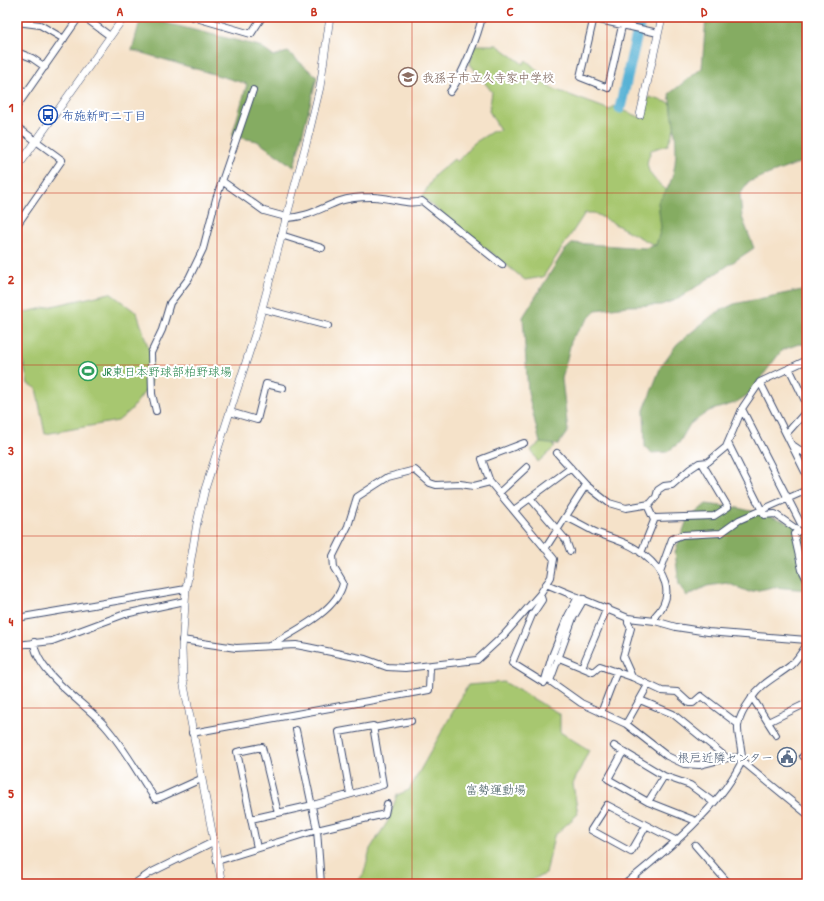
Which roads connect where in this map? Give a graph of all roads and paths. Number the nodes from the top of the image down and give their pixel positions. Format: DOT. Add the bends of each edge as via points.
graph roads {
  1 [pos="79,17"];
  2 [pos="84,17"];
  3 [pos="124,17"];
  4 [pos="193,17"];
  5 [pos="262,17"];
  6 [pos="330,17"];
  7 [pos="482,17"];
  8 [pos="586,17"];
  9 [pos="624,17"];
  10 [pos="662,17"];
  11 [pos="594,18"];
  12 [pos="215,20"];
  13 [pos="17,22"];
  14 [pos="623,25"];
  15 [pos="658,33"];
  16 [pos="110,36"];
  17 [pos="64,39"];
  18 [pos="17,52"];
  19 [pos="45,66"];
  20 [pos="17,88"];
  21 [pos="253,90"];
  22 [pos="450,92"];
  23 [pos="26,93"];
  24 [pos="17,106"];
  25 [pos="640,115"];
  26 [pos="17,127"];
  27 [pos="36,141"];
  28 [pos="17,168"];
  29 [pos="222,181"];
  30 [pos="286,218"];
  31 [pos="17,225"];
  32 [pos="281,236"];
  33 [pos="322,248"];
  34 [pos="502,265"];
  35 [pos="263,309"];
  36 [pos="328,326"];
  37 [pos="807,360"];
  38 [pos="789,368"];
  39 [pos="760,382"];
  40 [pos="283,388"];
  41 [pos="807,405"];
  42 [pos="742,409"];
  43 [pos="156,411"];
  44 [pos="230,412"];
  45 [pos="807,413"];
  46 [pos="786,434"];
  47 [pos="524,443"];
  48 [pos="728,443"];
  49 [pos="791,443"];
  50 [pos="557,453"];
  51 [pos="807,455"];
  52 [pos="702,463"];
  53 [pos="527,467"];
  54 [pos="571,468"];
  55 [pos="807,476"];
  56 [pos="490,482"];
  57 [pos="586,484"];
  58 [pos="807,490"];
  59 [pos="500,492"];
  60 [pos="530,498"];
  61 [pos="788,499"];
  62 [pos="648,505"];
  63 [pos="514,510"];
  64 [pos="762,510"];
  65 [pos="566,516"];
  66 [pos="654,520"];
  67 [pos="807,524"];
  68 [pos="557,530"];
  69 [pos="545,549"];
  70 [pos="570,551"];
  71 [pos="642,553"];
  72 [pos="660,572"];
  73 [pos="807,580"];
  74 [pos="546,584"];
  75 [pos="186,589"];
  76 [pos="540,594"];
  77 [pos="581,598"];
  78 [pos="185,601"];
  79 [pos="608,608"];
  80 [pos="17,618"];
  81 [pos="628,618"];
  82 [pos="655,621"];
  83 [pos="182,640"];
  84 [pos="807,640"];
  85 [pos="34,642"];
  86 [pos="807,644"];
  87 [pos="17,645"];
  88 [pos="268,646"];
  89 [pos="557,657"];
  90 [pos="430,666"];
  91 [pos="582,667"];
  92 [pos="617,671"];
  93 [pos="632,677"];
  94 [pos="648,685"];
  95 [pos="752,697"];
  96 [pos="640,700"];
  97 [pos="807,703"];
  98 [pos="601,713"];
  99 [pos="411,721"];
  100 [pos="768,722"];
  101 [pos="626,724"];
  102 [pos="738,724"];
  103 [pos="373,728"];
  104 [pos="296,730"];
  105 [pos="192,733"];
  106 [pos="776,735"];
  107 [pos="614,746"];
  108 [pos="623,752"];
  109 [pos="727,758"];
  110 [pos="742,759"];
  111 [pos="664,776"];
  112 [pos="201,779"];
  113 [pos="350,794"];
  114 [pos="648,802"];
  115 [pos="712,802"];
  116 [pos="387,804"];
  117 [pos="313,805"];
  118 [pos="278,813"];
  119 [pos="807,814"];
  120 [pos="251,819"];
  121 [pos="696,821"];
  122 [pos="646,826"];
  123 [pos="317,830"];
  124 [pos="677,841"];
  125 [pos="213,842"];
  126 [pos="695,845"];
  127 [pos="257,848"];
  128 [pos="217,861"];
  129 [pos="134,884"];
  130 [pos="222,884"];
  131 [pos="321,884"];
  132 [pos="625,884"];
  133 [pos="729,884"];
  1 -- 17 [label="street"];
  2 -- 16 [label="street"];
  3 -- 16 [label="street"];
  4 -- 12 [label="street"];
  5 -- 12 [label="street" via="251,34"];
  6 -- 30 [label="street" via="318,99"];
  7 -- 22 [label="street" via="466,62"];
  8 -- 11 [label="street"];
  9 -- 14 [label="street"];
  10 -- 15 [label="street"];
  11 -- 14 [label="street"];
  11 -- 14 [label="street" via="580,77 608,88"];
  13 -- 17 [label="street" via="40,25"];
  14 -- 15 [label="street"];
  15 -- 25 [label="street"];
  16 -- 27 [label="street"];
  17 -- 19 [label="street"];
  18 -- 19 [label="street"];
  19 -- 23 [label="street"];
  20 -- 23 [label="street"];
  21 -- 29 [label="street"];
  23 -- 24 [label="street"];
  26 -- 27 [label="street"];
  27 -- 28 [label="street"];
  27 -- 31 [label="street" via="62,160"];
  29 -- 30 [label="street" via="264,211"];
  29 -- 43 [label="street" via="200,256 189,278 170,303 162,330 151,353 152,394"];
  30 -- 32 [label="street"];
  30 -- 34 [label="street" via="297,218 341,201 354,199 372,197 412,204 422,201"];
  32 -- 33 [label="street"];
  32 -- 35 [label="street"];
  35 -- 36 [label="street"];
  35 -- 44 [label="street"];
  37 -- 38 [label="street"];
  38 -- 39 [label="street"];
  38 -- 41 [label="street"];
  39 -- 42 [label="street"];
  39 -- 46 [label="street"];
  40 -- 44 [label="street" via="266,384 257,420"];
  42 -- 48 [label="street"];
  42 -- 61 [label="street"];
  44 -- 75 [label="street" via="205,489"];
  45 -- 46 [label="street"];
  46 -- 49 [label="street"];
  47 -- 56 [label="street" via="482,459"];
  48 -- 52 [label="street" via="716,456"];
  48 -- 64 [label="street"];
  49 -- 51 [label="street"];
  49 -- 55 [label="street"];
  50 -- 54 [label="street"];
  52 -- 62 [label="street" via="690,469 672,485 658,490 656,497"];
  52 -- 66 [label="street" via="728,507 714,516"];
  53 -- 59 [label="street"];
  54 -- 57 [label="street"];
  54 -- 60 [label="street"];
  56 -- 59 [label="street"];
  56 -- 88 [label="street" via="474,486 436,485 416,470 388,477 363,492 357,497 348,526 333,556 334,568 343,583 342,591 310,621"];
  57 -- 62 [label="street" via="609,503 626,508"];
  57 -- 65 [label="street"];
  58 -- 61 [label="street"];
  59 -- 63 [label="street"];
  60 -- 63 [label="street"];
  60 -- 68 [label="street"];
  61 -- 64 [label="street"];
  61 -- 67 [label="street" via="801,524"];
  62 -- 66 [label="street"];
  63 -- 69 [label="street"];
  64 -- 72 [label="street" via="739,520 721,533 682,535 672,539"];
  64 -- 73 [label="street" via="764,514 781,517 799,531 794,534 802,570"];
  65 -- 68 [label="street"];
  65 -- 71 [label="street"];
  66 -- 71 [label="street"];
  68 -- 69 [label="street"];
  68 -- 70 [label="street" via="566,540"];
  69 -- 74 [label="street" via="554,559 551,577"];
  71 -- 72 [label="street"];
  72 -- 82 [label="street" via="664,576 667,588 666,600"];
  74 -- 76 [label="street"];
  74 -- 77 [label="street"];
  75 -- 78 [label="street"];
  75 -- 80 [label="street"];
  76 -- 77 [label="street" via="542,600 532,615 512,663 544,683 568,616"];
  76 -- 90 [label="street" via="504,635 477,660"];
  77 -- 79 [label="street"];
  77 -- 89 [label="street"];
  78 -- 83 [label="street"];
  78 -- 85 [label="street" via="125,614 52,641"];
  79 -- 81 [label="street"];
  79 -- 91 [label="street"];
  81 -- 82 [label="street"];
  81 -- 93 [label="street" via="631,628 623,657"];
  82 -- 84 [label="street" via="708,632"];
  83 -- 88 [label="street" via="236,648"];
  83 -- 105 [label="street" via="183,680"];
  85 -- 87 [label="street"];
  85 -- 112 [label="street" via="41,660 52,677 107,728 155,799"];
  86 -- 95 [label="street" via="791,665 764,682"];
  88 -- 90 [label="street" via="307,647 387,666"];
  89 -- 91 [label="street"];
  89 -- 98 [label="street" via="550,681 581,703"];
  90 -- 105 [label="street" via="429,690"];
  91 -- 92 [label="street" via="593,672 600,666"];
  92 -- 93 [label="street"];
  92 -- 98 [label="street"];
  93 -- 94 [label="street"];
  94 -- 96 [label="street"];
  94 -- 102 [label="street" via="662,691 677,692 689,703 693,703 701,696"];
  95 -- 100 [label="street"];
  95 -- 102 [label="street"];
  96 -- 101 [label="street"];
  96 -- 109 [label="street" via="673,714"];
  97 -- 100 [label="street"];
  98 -- 101 [label="street"];
  99 -- 103 [label="street"];
  100 -- 106 [label="street"];
  101 -- 109 [label="street" via="667,756 684,764 699,765"];
  102 -- 110 [label="street"];
  103 -- 113 [label="street" via="383,785"];
  103 -- 113 [label="street" via="339,732"];
  104 -- 117 [label="street"];
  105 -- 112 [label="street"];
  107 -- 108 [label="street"];
  108 -- 111 [label="street"];
  108 -- 114 [label="street" via="608,779"];
  109 -- 110 [label="street"];
  110 -- 115 [label="street" via="734,776"];
  110 -- 119 [label="street"];
  111 -- 114 [label="street"];
  111 -- 115 [label="street" via="690,785"];
  112 -- 125 [label="street"];
  113 -- 117 [label="street"];
  114 -- 121 [label="street"];
  115 -- 121 [label="street"];
  116 -- 123 [label="street" via="385,814"];
  117 -- 118 [label="street"];
  117 -- 123 [label="street"];
  118 -- 120 [label="street"];
  118 -- 120 [label="street" via="262,747 238,752"];
  120 -- 127 [label="street"];
  121 -- 124 [label="street"];
  122 -- 122 [label="street" via="606,805 591,830 631,852"];
  122 -- 124 [label="street"];
  123 -- 127 [label="street"];
  123 -- 131 [label="street"];
  124 -- 132 [label="street"];
  125 -- 128 [label="street"];
  125 -- 129 [label="street" via="150,872"];
  126 -- 133 [label="street"];
  127 -- 128 [label="street"];
  128 -- 130 [label="street"];
}
